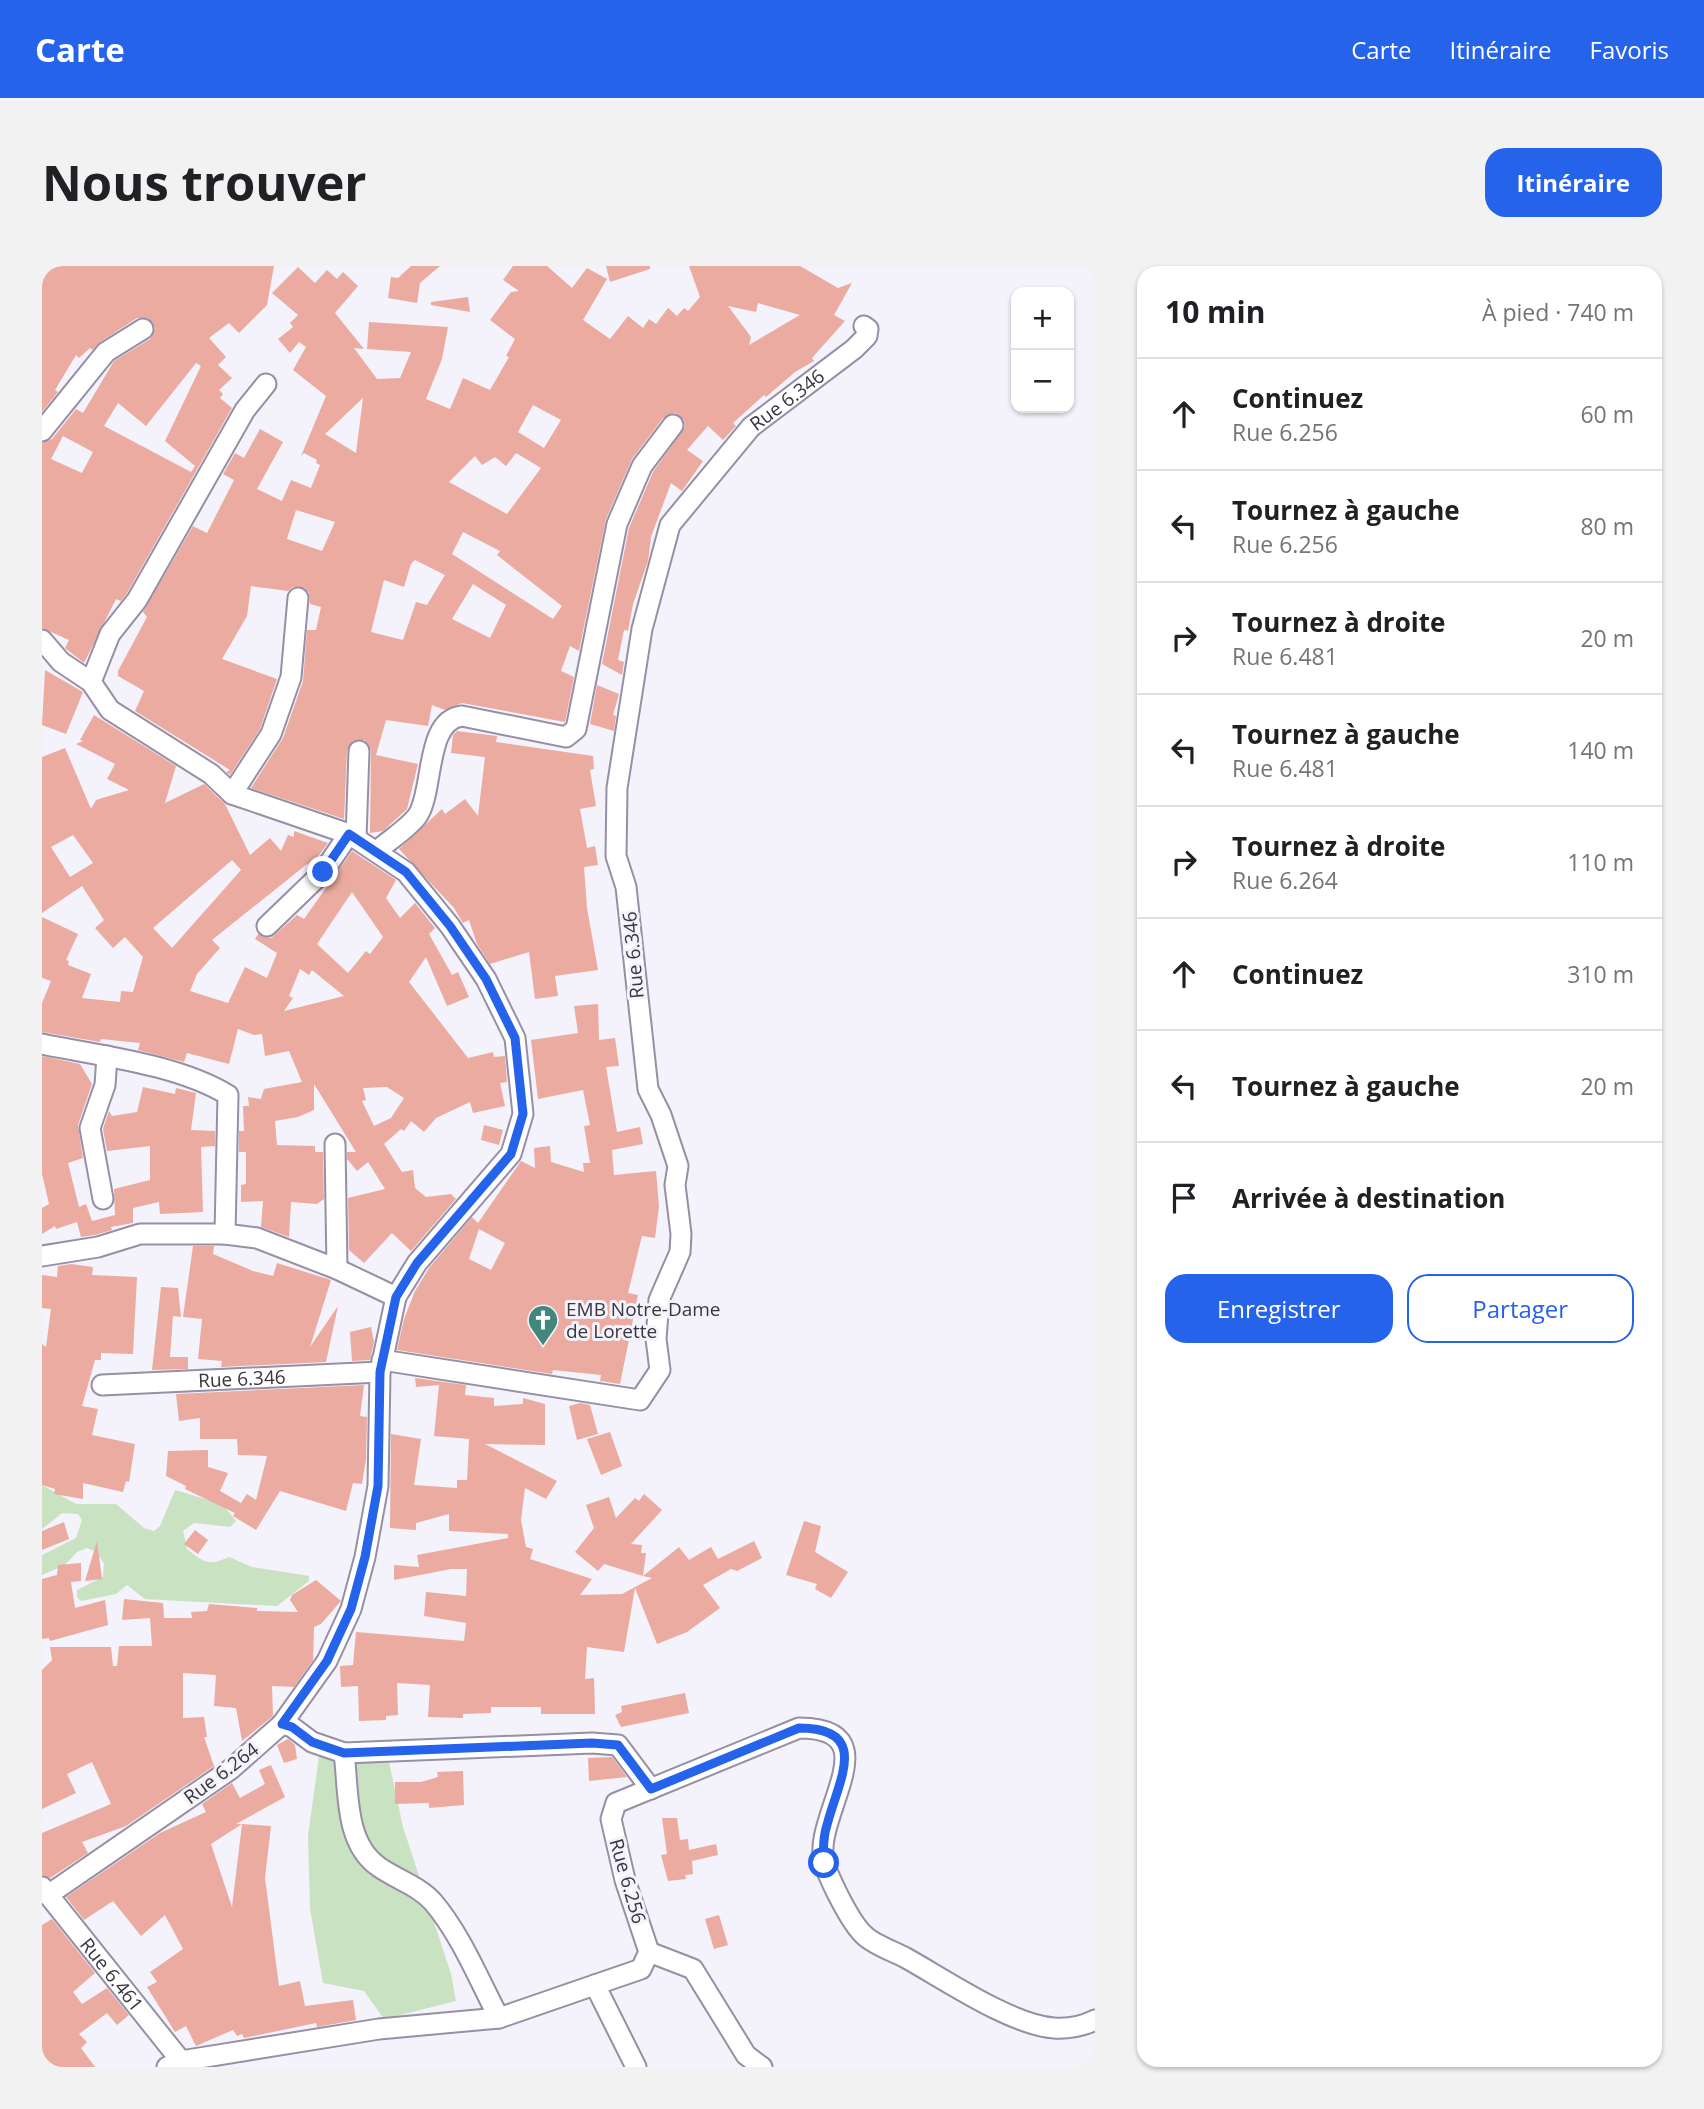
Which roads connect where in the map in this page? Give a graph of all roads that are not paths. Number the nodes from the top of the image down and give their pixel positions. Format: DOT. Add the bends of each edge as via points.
graph roads {
  1 [pos="864,326"];
  2 [pos="143,329"];
  3 [pos="266,384"];
  4 [pos="673,425"];
  5 [pos="42,431"];
  6 [pos="299,598"];
  7 [pos="42,640"];
  8 [pos="91,682"];
  9 [pos="359,751"];
  10 [pos="232,794"];
  11 [pos="353,836"];
  12 [pos="377,851"];
  13 [pos="267,926"];
  14 [pos="42,1044"];
  15 [pos="107,1056"];
  16 [pos="335,1144"];
  17 [pos="103,1199"];
  18 [pos="225,1234"];
  19 [pos="42,1255"];
  20 [pos="337,1269"];
  21 [pos="396,1297"];
  22 [pos="381,1366"];
  23 [pos="102,1385"];
  24 [pos="282,1724"];
  25 [pos="344,1753"];
  26 [pos="651,1789"];
  27 [pos="45,1891"];
  28 [pos="649,1952"];
  29 [pos="595,1985"];
  30 [pos="499,2018"];
  31 [pos="1095,2020"];
  32 [pos="174,2064"];
  33 [pos="636,2067"];
  34 [pos="762,2067"];
  1 -- 22 [label="street, Rue 6.346" via="867,336 855,349 751,427 670,525 642,629 617,788 617,856 626,887 648,1089 678,1166 680,1252 659,1300 656,1339 660,1370 640,1400"];
  2 -- 5 [label="street" via="106,352"];
  3 -- 8 [label="street" via="245,410 137,600 110,634"];
  4 -- 12 [label="street" via="642,466 617,524 576,729 566,737 452,717 437,740 420,810"];
  6 -- 10 [label="street" via="291,677 271,734"];
  7 -- 8 [label="street" via="61,662"];
  8 -- 10 [label="street" via="110,710 211,774"];
  9 -- 11 [label="street"];
  10 -- 11 [label="street, Rue 6.264"];
  11 -- 12 [label="street, Rue 6.264"];
  11 -- 13 [label="street"];
  12 -- 21 [label="street, Rue 6.264" via="406,872 486,979 515,1038 523,1114 511,1154 417,1263"];
  14 -- 15 [label="street"];
  15 -- 17 [label="street" via="105,1085 90,1128"];
  15 -- 18 [label="street" via="177,1074 228,1095"];
  16 -- 20 [label="street"];
  18 -- 19 [label="street" via="140,1234 98,1247"];
  18 -- 20 [label="street" via="257,1238"];
  20 -- 21 [label="street"];
  21 -- 22 [label="street, Rue 6.264"];
  22 -- 23 [label="street, Rue 6.346"];
  22 -- 24 [label="street, Rue 6.264" via="378,1486 351,1609 327,1661"];
  24 -- 25 [label="street" via="312,1742"];
  24 -- 27 [label="street, Rue 6.264" via="231,1769"];
  25 -- 26 [label="street" via="618,1745"];
  25 -- 30 [label="street" via="353,1830 363,1850 377,1866 430,1899 446,1919"];
  26 -- 28 [label="street, Rue 6.256" via="617,1803 611,1819"];
  26 -- 31 [label="street, Rue 6.256" via="799,1728 823,1728 836,1735 844,1749 845,1772 826,1825 824,1863 863,1935 1017,2019 1053,2028"];
  27 -- 32 [label="street, Rue 6.461"];
  28 -- 29 [label="street" via="642,1969"];
  28 -- 34 [label="street" via="693,1969 747,2055"];
  29 -- 30 [label="street"];
  29 -- 33 [label="street"];
  30 -- 32 [label="street" via="379,2029"];
}
